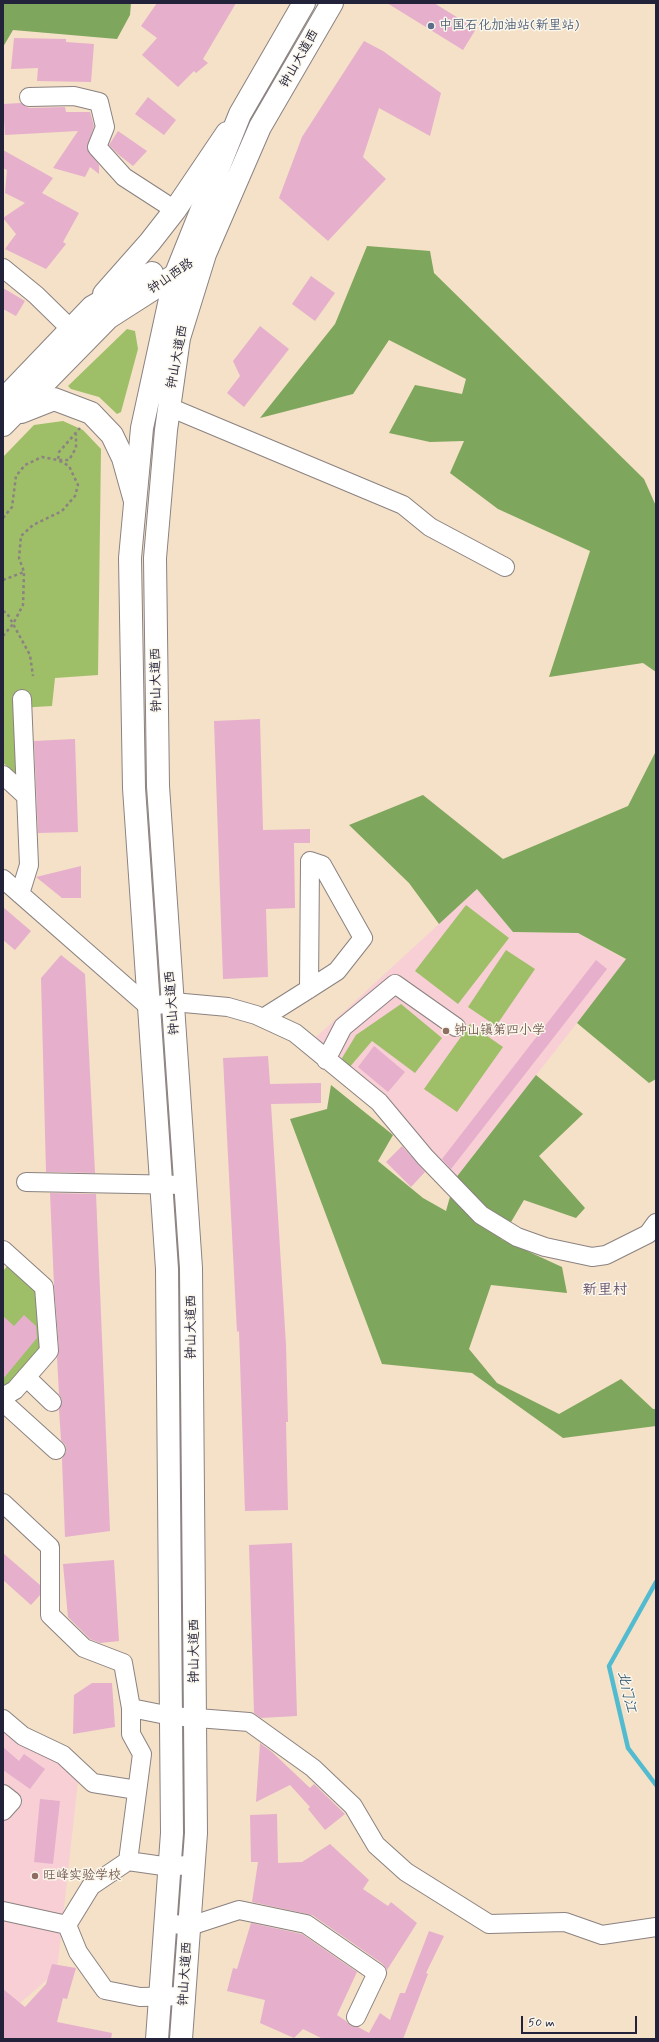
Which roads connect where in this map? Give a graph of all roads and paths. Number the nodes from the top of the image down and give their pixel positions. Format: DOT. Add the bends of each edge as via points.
graph roads {
  1 [pos="304,3"];
  2 [pos="332,3"];
  3 [pos="29,97"];
  4 [pos="240,114"];
  5 [pos="175,210"];
  6 [pos="205,254"];
  7 [pos="179,266"];
  8 [pos="3,268"];
  9 [pos="92,307"];
  10 [pos="78,335"];
  11 [pos="169,407"];
  12 [pos="91,412"];
  13 [pos="7,413"];
  14 [pos="76,434"];
  15 [pos="58,460"];
  16 [pos="135,502"];
  17 [pos="3,518"];
  18 [pos="506,567"];
  19 [pos="24,572"];
  20 [pos="3,580"];
  21 [pos="3,612"];
  22 [pos="13,624"];
  23 [pos="3,636"];
  24 [pos="33,676"];
  25 [pos="22,699"];
  26 [pos="3,775"];
  27 [pos="26,796"];
  28 [pos="3,880"];
  29 [pos="20,894"];
  30 [pos="309,989"];
  31 [pos="173,1002"];
  32 [pos="149,1007"];
  33 [pos="263,1018"];
  34 [pos="456,1027"];
  35 [pos="326,1060"];
  36 [pos="26,1182"];
  37 [pos="162,1185"];
  38 [pos="186,1185"];
  39 [pos="656,1223"];
  40 [pos="4,1254"];
  41 [pos="26,1377"];
  42 [pos="3,1397"];
  43 [pos="3,1402"];
  44 [pos="52,1402"];
  45 [pos="56,1450"];
  46 [pos="3,1503"];
  47 [pos="131,1708"];
  48 [pos="171,1716"];
  49 [pos="195,1717"];
  50 [pos="3,1719"];
  51 [pos="137,1790"];
  52 [pos="3,1794"];
  53 [pos="3,1811"];
  54 [pos="128,1861"];
  55 [pos="194,1864"];
  56 [pos="170,1867"];
  57 [pos="3,1911"];
  58 [pos="166,1923"];
  59 [pos="67,1925"];
  60 [pos="190,1926"];
  61 [pos="656,1927"];
  62 [pos="185,1996"];
  63 [pos="161,1997"];
  64 [pos="356,2017"];
  65 [pos="157,2039"];
  66 [pos="182,2039"];
  1 -- 4 [label="main road, 钟山大道西"];
  2 -- 6 [label="main road, 钟山大道西" via="260,127"];
  3 -- 5 [label="street" via="74,96 99,102 105,128 97,147 124,177"];
  4 -- 5 [label="main road"];
  4 -- 7 [label="main road, 钟山大道西"];
  5 -- 9 [label="main road"];
  6 -- 7 [label="main road, 钟山西路"];
  6 -- 11 [label="main road, 钟山大道西" via="179,338"];
  7 -- 9 [label="main road, 钟山西路"];
  7 -- 10 [label="main road, 钟山西路" via="108,318"];
  7 -- 16 [label="main road, 钟山大道西" via="142,428"];
  8 -- 10 [label="street"];
  9 -- 10 [label="main road, 钟山西路"];
  10 -- 13 [label="main road, 钟山西路"];
  11 -- 18 [label="street" via="403,505 430,527"];
  11 -- 31 [label="main road, 钟山大道西" via="155,558 158,786"];
  12 -- 13 [label="main road" via="54,399"];
  12 -- 14 [label="path"];
  12 -- 16 [label="main road" via="112,435 123,458"];
  14 -- 15 [label="path" via="59,452"];
  14 -- 15 [label="path" via="76,448 69,460"];
  15 -- 17 [label="path" via="42,457 25,465 16,476 12,507"];
  15 -- 19 [label="path" via="69,466 78,485 75,496 62,511 33,525 21,536 19,558"];
  16 -- 32 [label="main road, 钟山大道西" via="130,558 134,788"];
  19 -- 20 [label="path"];
  19 -- 22 [label="path" via="23,605"];
  21 -- 22 [label="path" via="7,613"];
  22 -- 23 [label="path"];
  22 -- 24 [label="path" via="30,655"];
  25 -- 27 [label="street"];
  26 -- 27 [label="street"];
  27 -- 29 [label="street" via="29,865"];
  28 -- 29 [label="street"];
  29 -- 32 [label="street"];
  30 -- 30 [label="street" via="337,971 363,938 322,865 310,861"];
  30 -- 33 [label="street"];
  31 -- 32 [label="street"];
  31 -- 33 [label="street" via="228,1007"];
  31 -- 38 [label="main road, 钟山大道西"];
  32 -- 37 [label="main road, 钟山大道西"];
  33 -- 35 [label="street" via="295,1033"];
  34 -- 35 [label="street" via="395,984 343,1027"];
  35 -- 39 [label="street" via="379,1102 425,1157 481,1215 517,1237 545,1247 592,1257 606,1255 648,1234"];
  36 -- 37 [label="street"];
  37 -- 38 [label="street"];
  37 -- 48 [label="main road, 钟山大道西" via="167,1269"];
  38 -- 49 [label="main road, 钟山大道西" via="191,1268"];
  40 -- 41 [label="street" via="44,1287 49,1351"];
  41 -- 42 [label="street" via="15,1390"];
  41 -- 44 [label="street"];
  43 -- 45 [label="street"];
  46 -- 47 [label="street" via="50,1547 50,1615 84,1648 123,1663"];
  47 -- 48 [label="street"];
  47 -- 51 [label="street" via="131,1734 142,1754"];
  48 -- 49 [label="street"];
  48 -- 56 [label="main road, 钟山大道西"];
  49 -- 55 [label="main road, 钟山大道西"];
  49 -- 61 [label="street" via="249,1722 313,1768 353,1806 376,1845 406,1872 489,1924 565,1922 602,1934"];
  50 -- 51 [label="street" via="22,1736 63,1755 93,1783"];
  51 -- 54 [label="street"];
  52 -- 53 [label="street" via="12,1800"];
  54 -- 56 [label="street"];
  54 -- 59 [label="street" via="91,1886"];
  55 -- 56 [label="street"];
  55 -- 60 [label="main road, 钟山大道西"];
  56 -- 58 [label="main road, 钟山大道西"];
  57 -- 59 [label="street"];
  58 -- 60 [label="street"];
  58 -- 63 [label="main road, 钟山大道西"];
  59 -- 63 [label="street" via="78,1952 105,1990 140,1997"];
  60 -- 62 [label="main road, 钟山大道西"];
  60 -- 64 [label="street" via="239,1910 306,1924 377,1973"];
  62 -- 63 [label="street"];
  62 -- 66 [label="main road, 钟山大道西"];
  63 -- 65 [label="main road, 钟山大道西"];
}
